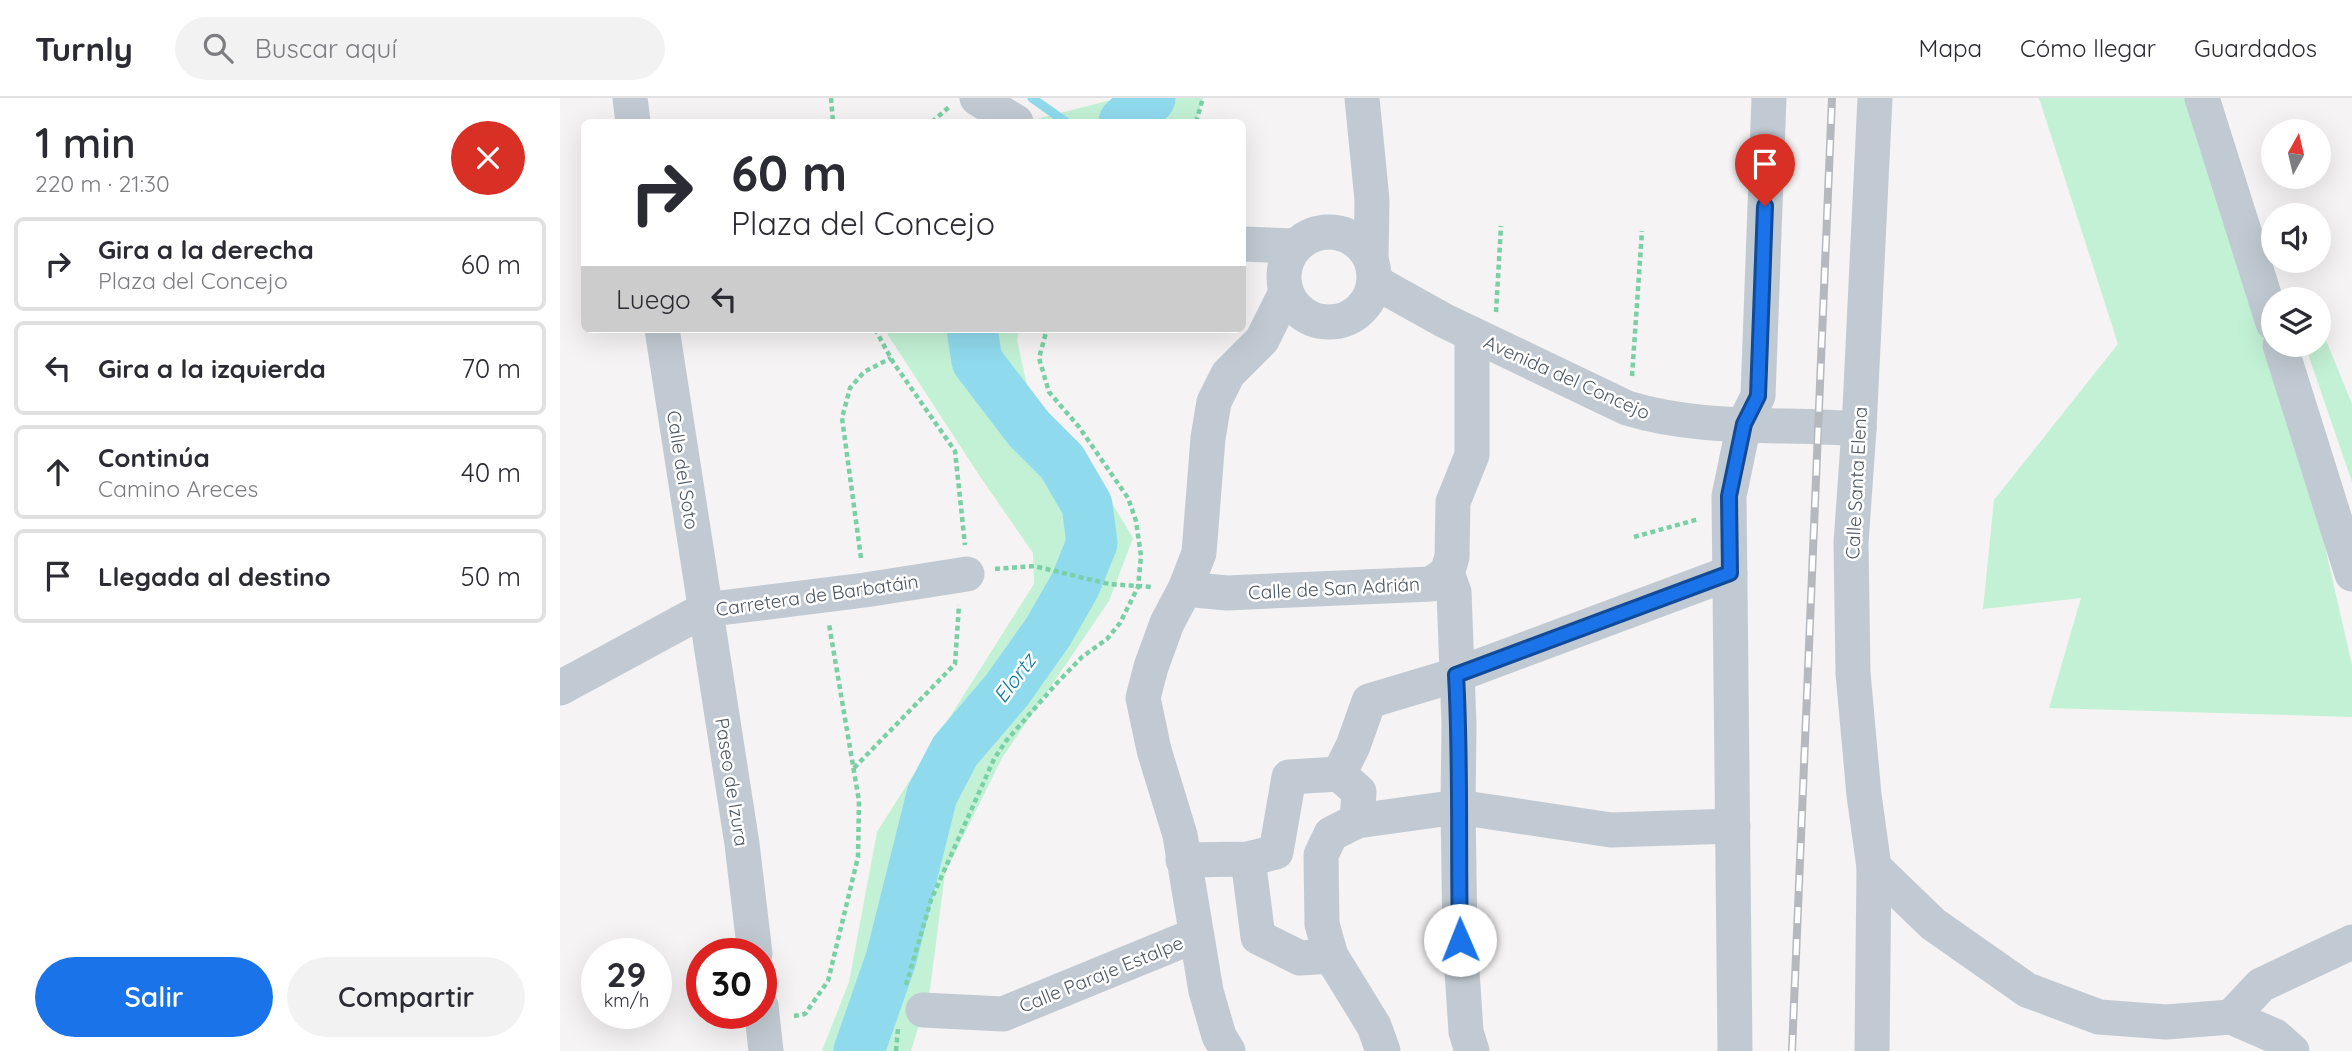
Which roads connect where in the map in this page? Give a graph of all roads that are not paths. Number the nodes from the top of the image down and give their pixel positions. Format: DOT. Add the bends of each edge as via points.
graph roads {
  1 [pos="630,98"];
  2 [pos="1363,98"];
  3 [pos="1769,98"];
  4 [pos="1875,98"];
  5 [pos="2202,98"];
  6 [pos="633,119"];
  7 [pos="1370,166"];
  8 [pos="1327,231"];
  9 [pos="1246,244"];
  10 [pos="1295,246"];
  11 [pos="1246,263"];
  12 [pos="1373,270"];
  13 [pos="2262,287"];
  14 [pos="1285,289"];
  15 [pos="1354,315"];
  16 [pos="1317,321"];
  17 [pos="663,333"];
  18 [pos="1470,333"];
  19 [pos="1262,340"];
  20 [pos="2284,357"];
  21 [pos="1744,424"];
  22 [pos="1859,429"];
  23 [pos="967,573"];
  24 [pos="1447,573"];
  25 [pos="1730,573"];
  26 [pos="2352,574"];
  27 [pos="1185,589"];
  28 [pos="704,610"];
  29 [pos="1456,675"];
  30 [pos="560,688"];
  31 [pos="1339,774"];
  32 [pos="1458,807"];
  33 [pos="1357,821"];
  34 [pos="1732,825"];
  35 [pos="1248,859"];
  36 [pos="1183,860"];
  37 [pos="1874,867"];
  38 [pos="1196,935"];
  39 [pos="753,938"];
  40 [pos="2352,942"];
  41 [pos="1331,956"];
  42 [pos="909,1005"];
  43 [pos="2231,1017"];
  44 [pos="1228,1051"];
  45 [pos="1383,1051"];
  46 [pos="1472,1051"];
  47 [pos="1735,1051"];
  48 [pos="1872,1051"];
  49 [pos="2292,1051"];
  1 -- 6 [label="street"];
  2 -- 7 [label="street"];
  3 -- 21 [label="street" via="1758,396"];
  4 -- 22 [label="street, Calle Santa Elena"];
  5 -- 13 [label="street"];
  7 -- 8 [label="street"];
  7 -- 12 [label="street"];
  8 -- 10 [label="street" via="1310,235"];
  8 -- 12 [label="street" via="1341,232 1364,246"];
  9 -- 10 [label="street"];
  10 -- 14 [label="street" via="1285,265"];
  11 -- 14 [label="street"];
  12 -- 15 [label="street" via="1370,297"];
  12 -- 18 [label="street, Avenida del Concejo"];
  14 -- 16 [label="street" via="1298,310"];
  14 -- 19 [label="street"];
  15 -- 16 [label="street" via="1330,323"];
  15 -- 18 [label="street, Avenida del Concejo"];
  16 -- 19 [label="street"];
  17 -- 28 [label="street, Calle del Soto"];
  18 -- 21 [label="street, Avenida del Concejo" via="1627,408 1674,420"];
  18 -- 24 [label="street, Calle de San Adrián" via="1472,455 1453,502 1452,557"];
  19 -- 27 [label="street" via="1228,374 1214,402 1199,554"];
  20 -- 26 [label="street"];
  21 -- 22 [label="street, Avenida del Concejo"];
  21 -- 25 [label="street" via="1729,496"];
  22 -- 37 [label="street, Calle Santa Elena" via="1852,543 1853,673"];
  23 -- 28 [label="street, Carretera de Barbatáin"];
  24 -- 27 [label="street, Calle de San Adrián" via="1431,584 1227,593"];
  24 -- 29 [label="street" via="1454,592"];
  25 -- 29 [label="street"];
  25 -- 34 [label="street"];
  27 -- 36 [label="street, Calle Paraje Estalpe" via="1167,623 1143,698"];
  28 -- 30 [label="street, Carretera de Barbatáin"];
  28 -- 39 [label="street, Paseo de Izura"];
  29 -- 31 [label="street" via="1368,701"];
  29 -- 32 [label="street"];
  31 -- 33 [label="street" via="1359,792"];
  31 -- 35 [label="street" via="1289,778 1276,852"];
  32 -- 33 [label="street"];
  32 -- 34 [label="street" via="1611,831"];
  32 -- 46 [label="street" via="1460,940 1466,1032"];
  33 -- 41 [label="street" via="1331,834 1321,855 1322,924"];
  34 -- 47 [label="street"];
  35 -- 36 [label="street"];
  35 -- 41 [label="street" via="1258,937 1300,958"];
  36 -- 38 [label="street, Calle Paraje Estalpe"];
  37 -- 43 [label="street" via="1933,924 2027,990 2099,1017 2166,1022"];
  37 -- 48 [label="street, Calle Santa Elena"];
  38 -- 42 [label="street, Calle Paraje Estalpe" via="1003,1014"];
  38 -- 44 [label="street, Calle Paraje Estalpe" via="1206,991"];
  40 -- 43 [label="street" via="2261,985"];
  41 -- 45 [label="street" via="1374,1026"];
  43 -- 49 [label="street" via="2275,1036"];
}
